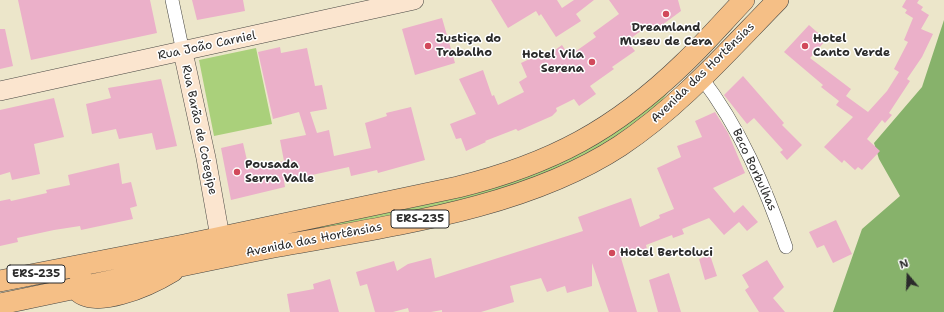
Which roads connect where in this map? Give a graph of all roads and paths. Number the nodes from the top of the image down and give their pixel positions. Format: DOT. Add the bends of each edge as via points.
graph roads {
  1 [pos="172,0"];
  2 [pos="414,0"];
  3 [pos="743,0"];
  4 [pos="778,0"];
  5 [pos="183,52"];
  6 [pos="701,77"];
  7 [pos="0,91"];
  8 [pos="674,104"];
  9 [pos="220,237"];
  10 [pos="786,247"];
  11 [pos="183,255"];
  12 [pos="0,281"];
  13 [pos="75,288"];
  14 [pos="0,304"];
  1 -- 5 [label="street, Rua Barão de Cotegipe"];
  2 -- 5 [label="street, Rua João Carniel"];
  3 -- 8 [label="main road" via="747,14 741,24 692,77"];
  3 -- 9 [label="main road, Avenida das Hortênsias / ERS-235" via="684,63 645,98 587,138 553,157 465,186"];
  4 -- 6 [label="main road, Avenida das Hortênsias / ERS-235"];
  5 -- 7 [label="street, Rua João Carniel"];
  5 -- 9 [label="street, Rua Barão de Cotegipe"];
  6 -- 8 [label="main road, Avenida das Hortênsias / ERS-235"];
  6 -- 10 [label="street, Beco Borbulhas" via="748,151"];
  8 -- 11 [label="main road, Avenida das Hortênsias / ERS-235" via="619,146 581,168 513,195 438,215"];
  9 -- 11 [label="main road, Avenida das Hortênsias / ERS-235"];
  11 -- 12 [label="main road, Avenida das Hortênsias / ERS-235"];
  11 -- 13 [label="main road" via="148,257 100,268"];
  11 -- 13 [label="main road" via="136,296 100,306 87,304 78,297"];
  13 -- 14 [label="main road, ERS-235"];
}
